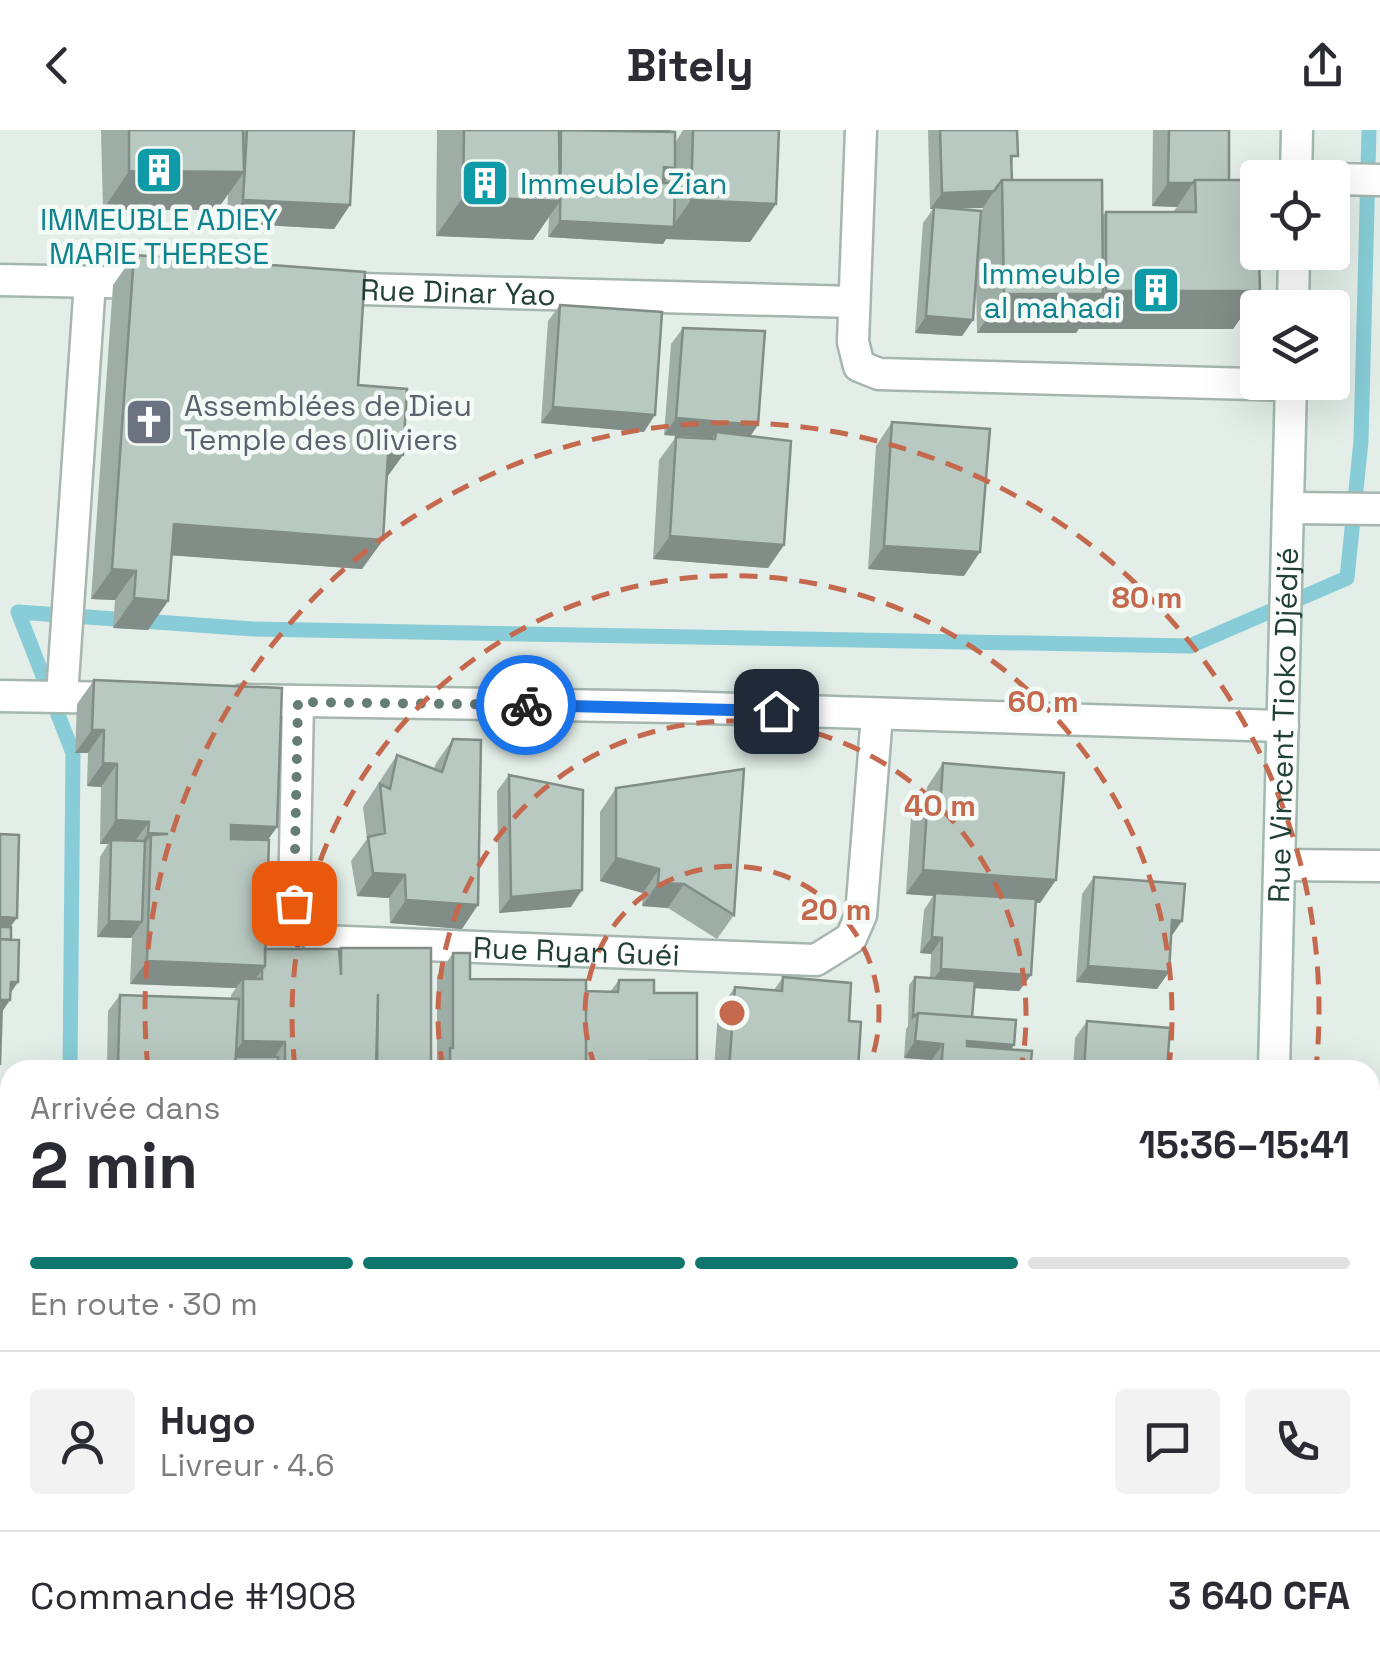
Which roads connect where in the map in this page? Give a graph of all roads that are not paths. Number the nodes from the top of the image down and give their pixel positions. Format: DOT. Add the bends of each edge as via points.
graph roads {
  1 [pos="861,130"];
  2 [pos="1297,130"];
  3 [pos="1296,160"];
  4 [pos="1350,179"];
  5 [pos="1380,180"];
  6 [pos="0,280"];
  7 [pos="90,282"];
  8 [pos="188,284"];
  9 [pos="286,287"];
  10 [pos="854,302"];
  11 [pos="1240,383"];
  12 [pos="1291,400"];
  13 [pos="1288,508"];
  14 [pos="1380,509"];
  15 [pos="0,696"];
  16 [pos="62,696"];
  17 [pos="160,698"];
  18 [pos="219,700"];
  19 [pos="298,702"];
  20 [pos="878,715"];
  21 [pos="1283,726"];
  22 [pos="1280,865"];
  23 [pos="1380,866"];
  24 [pos="1274,1060"];
  1 -- 10 [label="street"];
  2 -- 3 [label="street"];
  4 -- 5 [label="street"];
  6 -- 7 [label="street"];
  7 -- 8 [label="street"];
  7 -- 16 [label="street"];
  9 -- 10 [label="street, Rue Dinar Yao"];
  10 -- 11 [label="street" via="854,354 859,366 879,374"];
  12 -- 13 [label="street, Rue Vincent Tioko Djédjé"];
  13 -- 14 [label="street"];
  13 -- 21 [label="street, Rue Vincent Tioko Djédjé"];
  15 -- 16 [label="street"];
  16 -- 17 [label="street"];
  18 -- 19 [label="street"];
  19 -- 20 [label="street"];
  19 -- 20 [label="street, Rue Ryan Guéi" via="294,903 298,920 320,940 816,960 851,938 861,915"];
  20 -- 21 [label="street"];
  21 -- 22 [label="street, Rue Vincent Tioko Djédjé"];
  22 -- 23 [label="street"];
  22 -- 24 [label="street, Rue Vincent Tioko Djédjé"];
}
